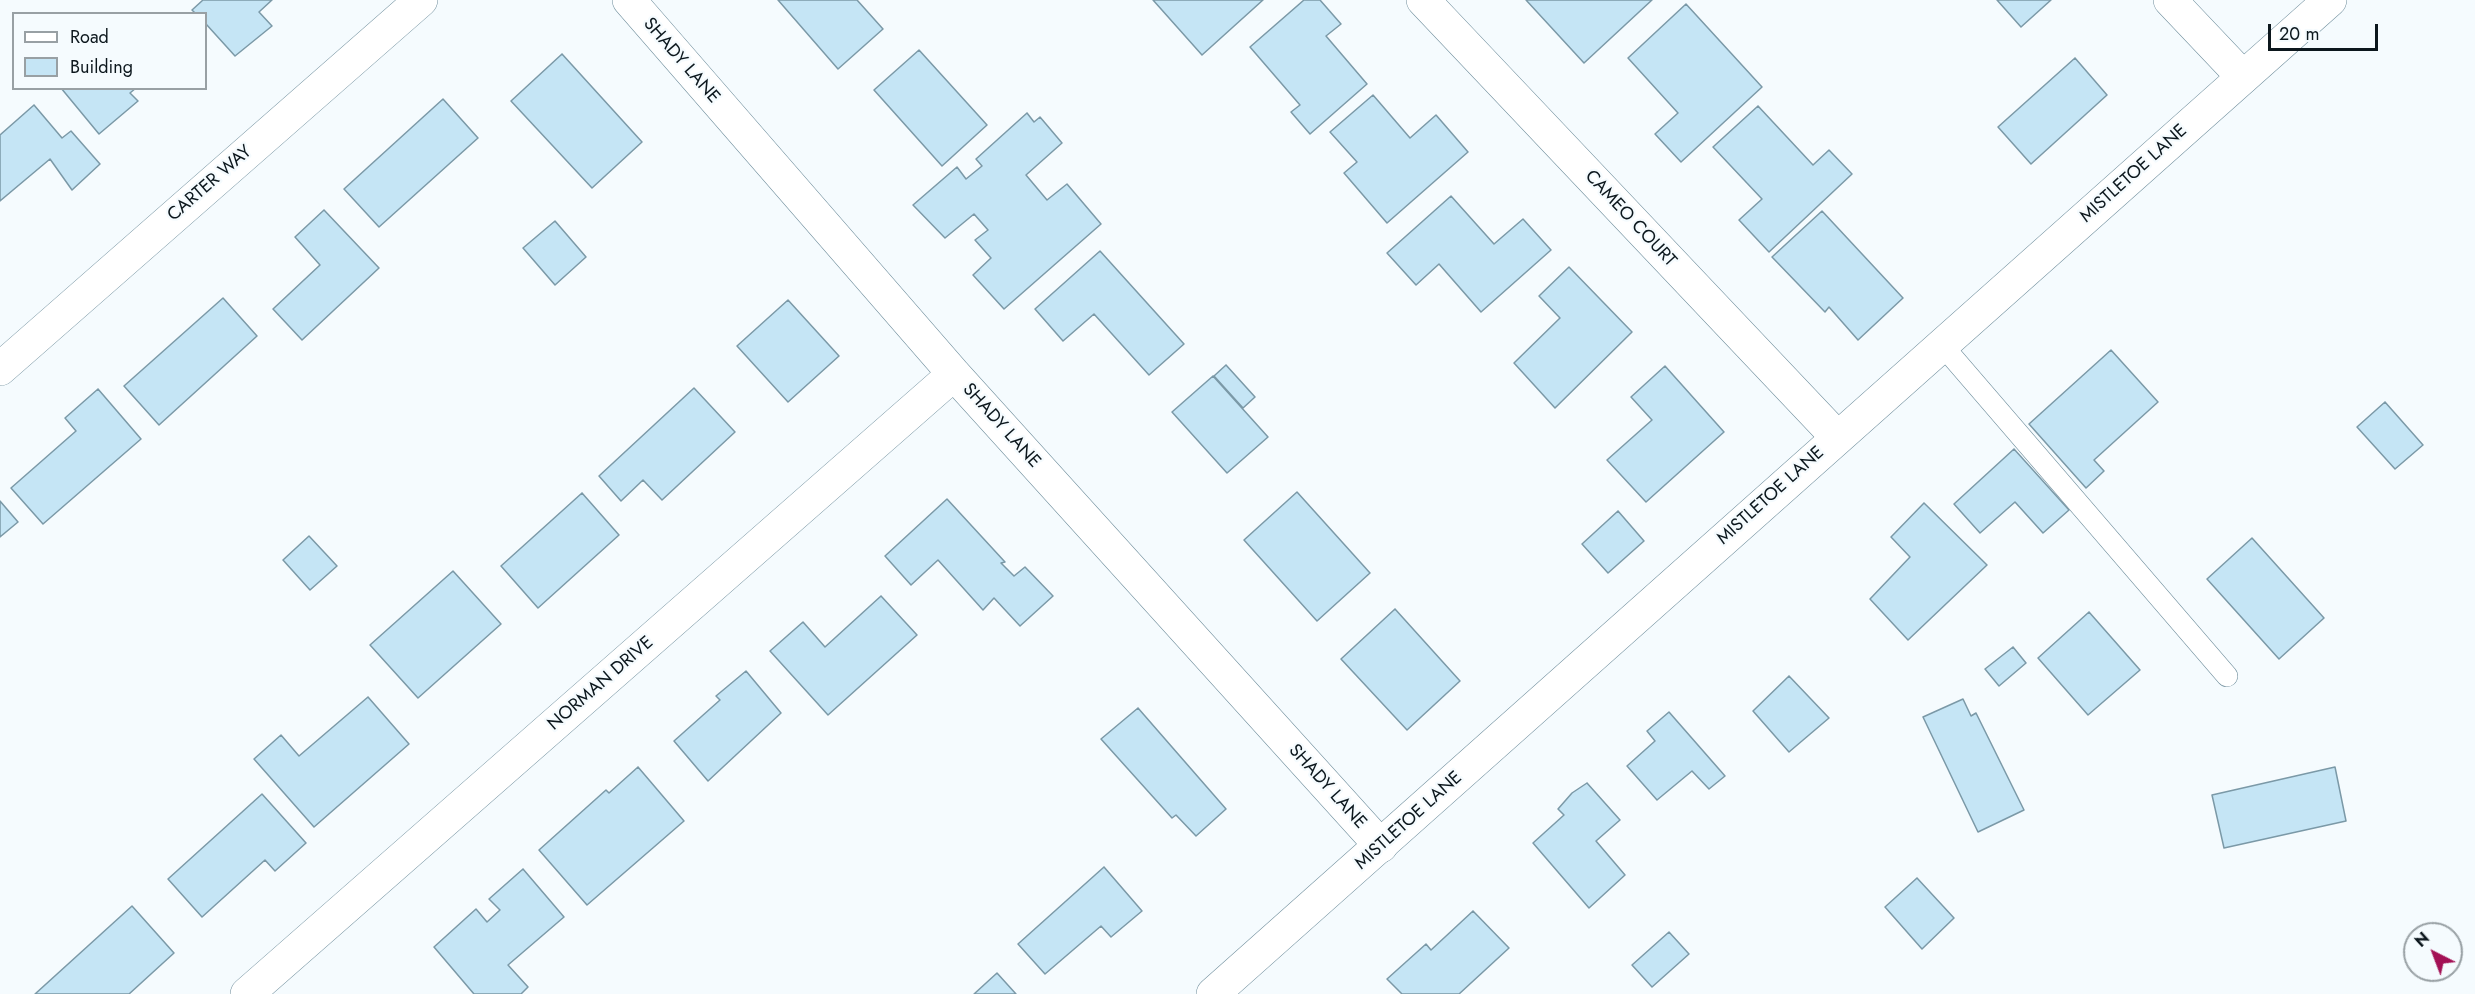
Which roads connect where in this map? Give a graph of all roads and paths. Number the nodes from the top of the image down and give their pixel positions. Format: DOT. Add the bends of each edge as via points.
graph roads {
  1 [pos="421,0"];
  2 [pos="629,0"];
  3 [pos="1423,0"];
  4 [pos="2170,0"];
  5 [pos="2330,0"];
  6 [pos="2243,77"];
  7 [pos="1943,346"];
  8 [pos="0,369"];
  9 [pos="954,374"];
  10 [pos="1837,437"];
  11 [pos="2227,676"];
  12 [pos="1381,846"];
  13 [pos="248,994"];
  14 [pos="1213,994"];
  1 -- 8 [label="street, CARTER WAY"];
  2 -- 9 [label="street, SHADY LANE"];
  3 -- 10 [label="street, CAMEO COURT"];
  4 -- 6 [label="street"];
  5 -- 6 [label="street, MISTLETOE LANE"];
  6 -- 7 [label="street, MISTLETOE LANE"];
  7 -- 10 [label="street, MISTLETOE LANE"];
  7 -- 11 [label="lane"];
  9 -- 12 [label="street, SHADY LANE"];
  9 -- 13 [label="street, NORMAN DRIVE"];
  10 -- 12 [label="street, MISTLETOE LANE"];
  12 -- 14 [label="street, MISTLETOE LANE"];
}
